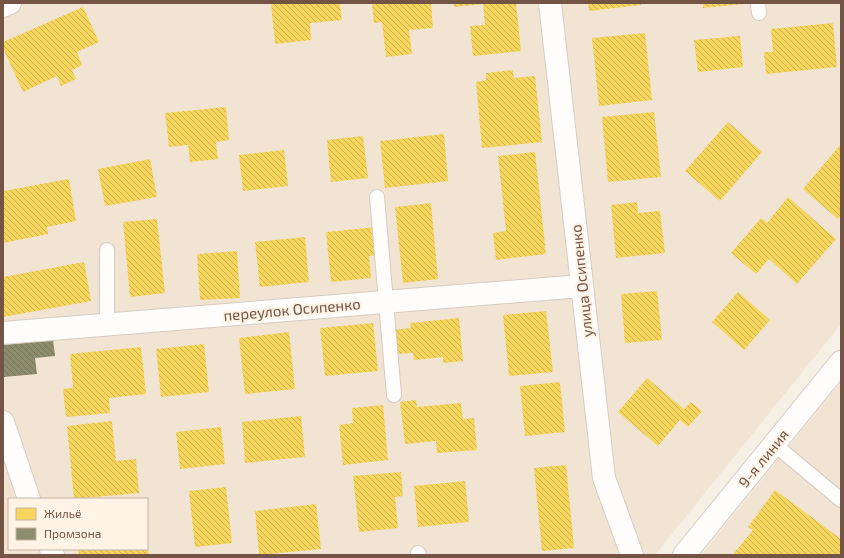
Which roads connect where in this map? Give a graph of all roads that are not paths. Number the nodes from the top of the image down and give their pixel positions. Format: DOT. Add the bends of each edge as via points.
graph roads {
  1 [pos="550,3"];
  2 [pos="376,197"];
  3 [pos="107,250"];
  4 [pos="581,286"];
  5 [pos="386,302"];
  6 [pos="107,325"];
  7 [pos="3,333"];
  8 [pos="841,362"];
  9 [pos="394,394"];
  10 [pos="3,422"];
  11 [pos="774,444"];
  12 [pos="29,498"];
  13 [pos="841,500"];
  14 [pos="632,555"];
  15 [pos="684,555"];
  1 -- 4 [label="street, улица Осипенко"];
  2 -- 5 [label="lane"];
  3 -- 6 [label="lane"];
  4 -- 5 [label="street, переулок Осипенко"];
  4 -- 14 [label="street, улица Осипенко" via="604,478"];
  5 -- 6 [label="street, переулок Осипенко"];
  5 -- 9 [label="lane"];
  6 -- 7 [label="street, переулок Осипенко"];
  8 -- 11 [label="street, 9-я линия"];
  10 -- 12 [label="street"];
  11 -- 13 [label="lane"];
  11 -- 15 [label="street, 9-я линия"];
}
